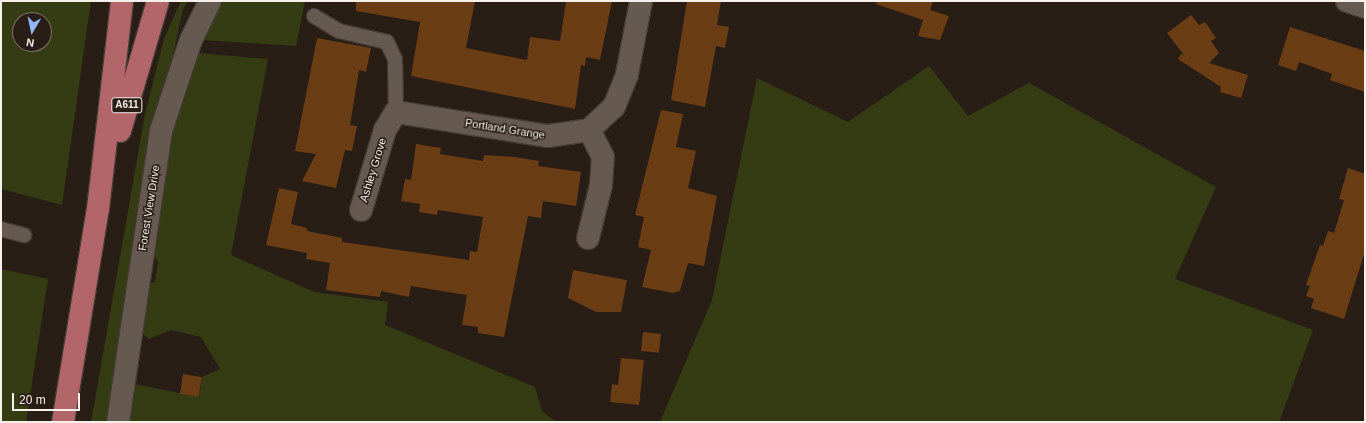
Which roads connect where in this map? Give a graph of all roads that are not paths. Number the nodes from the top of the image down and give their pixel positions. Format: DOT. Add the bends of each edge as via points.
graph roads {
  1 [pos="122,1"];
  2 [pos="158,1"];
  3 [pos="210,1"];
  4 [pos="641,1"];
  5 [pos="1348,1"];
  6 [pos="1365,7"];
  7 [pos="314,16"];
  8 [pos="396,112"];
  9 [pos="589,130"];
  10 [pos="98,209"];
  11 [pos="361,210"];
  12 [pos="1,229"];
  13 [pos="24,235"];
  14 [pos="588,238"];
  15 [pos="63,422"];
  16 [pos="118,422"];
  1 -- 10 [label="main road, A611"];
  2 -- 10 [label="main road, A611"];
  3 -- 16 [label="street, Forest View Drive" via="191,40 161,131"];
  4 -- 9 [label="street" via="628,74 614,107"];
  5 -- 6 [label="street"];
  7 -- 8 [label="lane" via="340,31 387,42 395,59"];
  8 -- 9 [label="street, Portland Grange" via="548,136"];
  8 -- 11 [label="street, Ashley Grove" via="385,130"];
  9 -- 14 [label="street" via="603,157 601,185"];
  10 -- 15 [label="main road, A611"];
  12 -- 13 [label="lane"];
}
